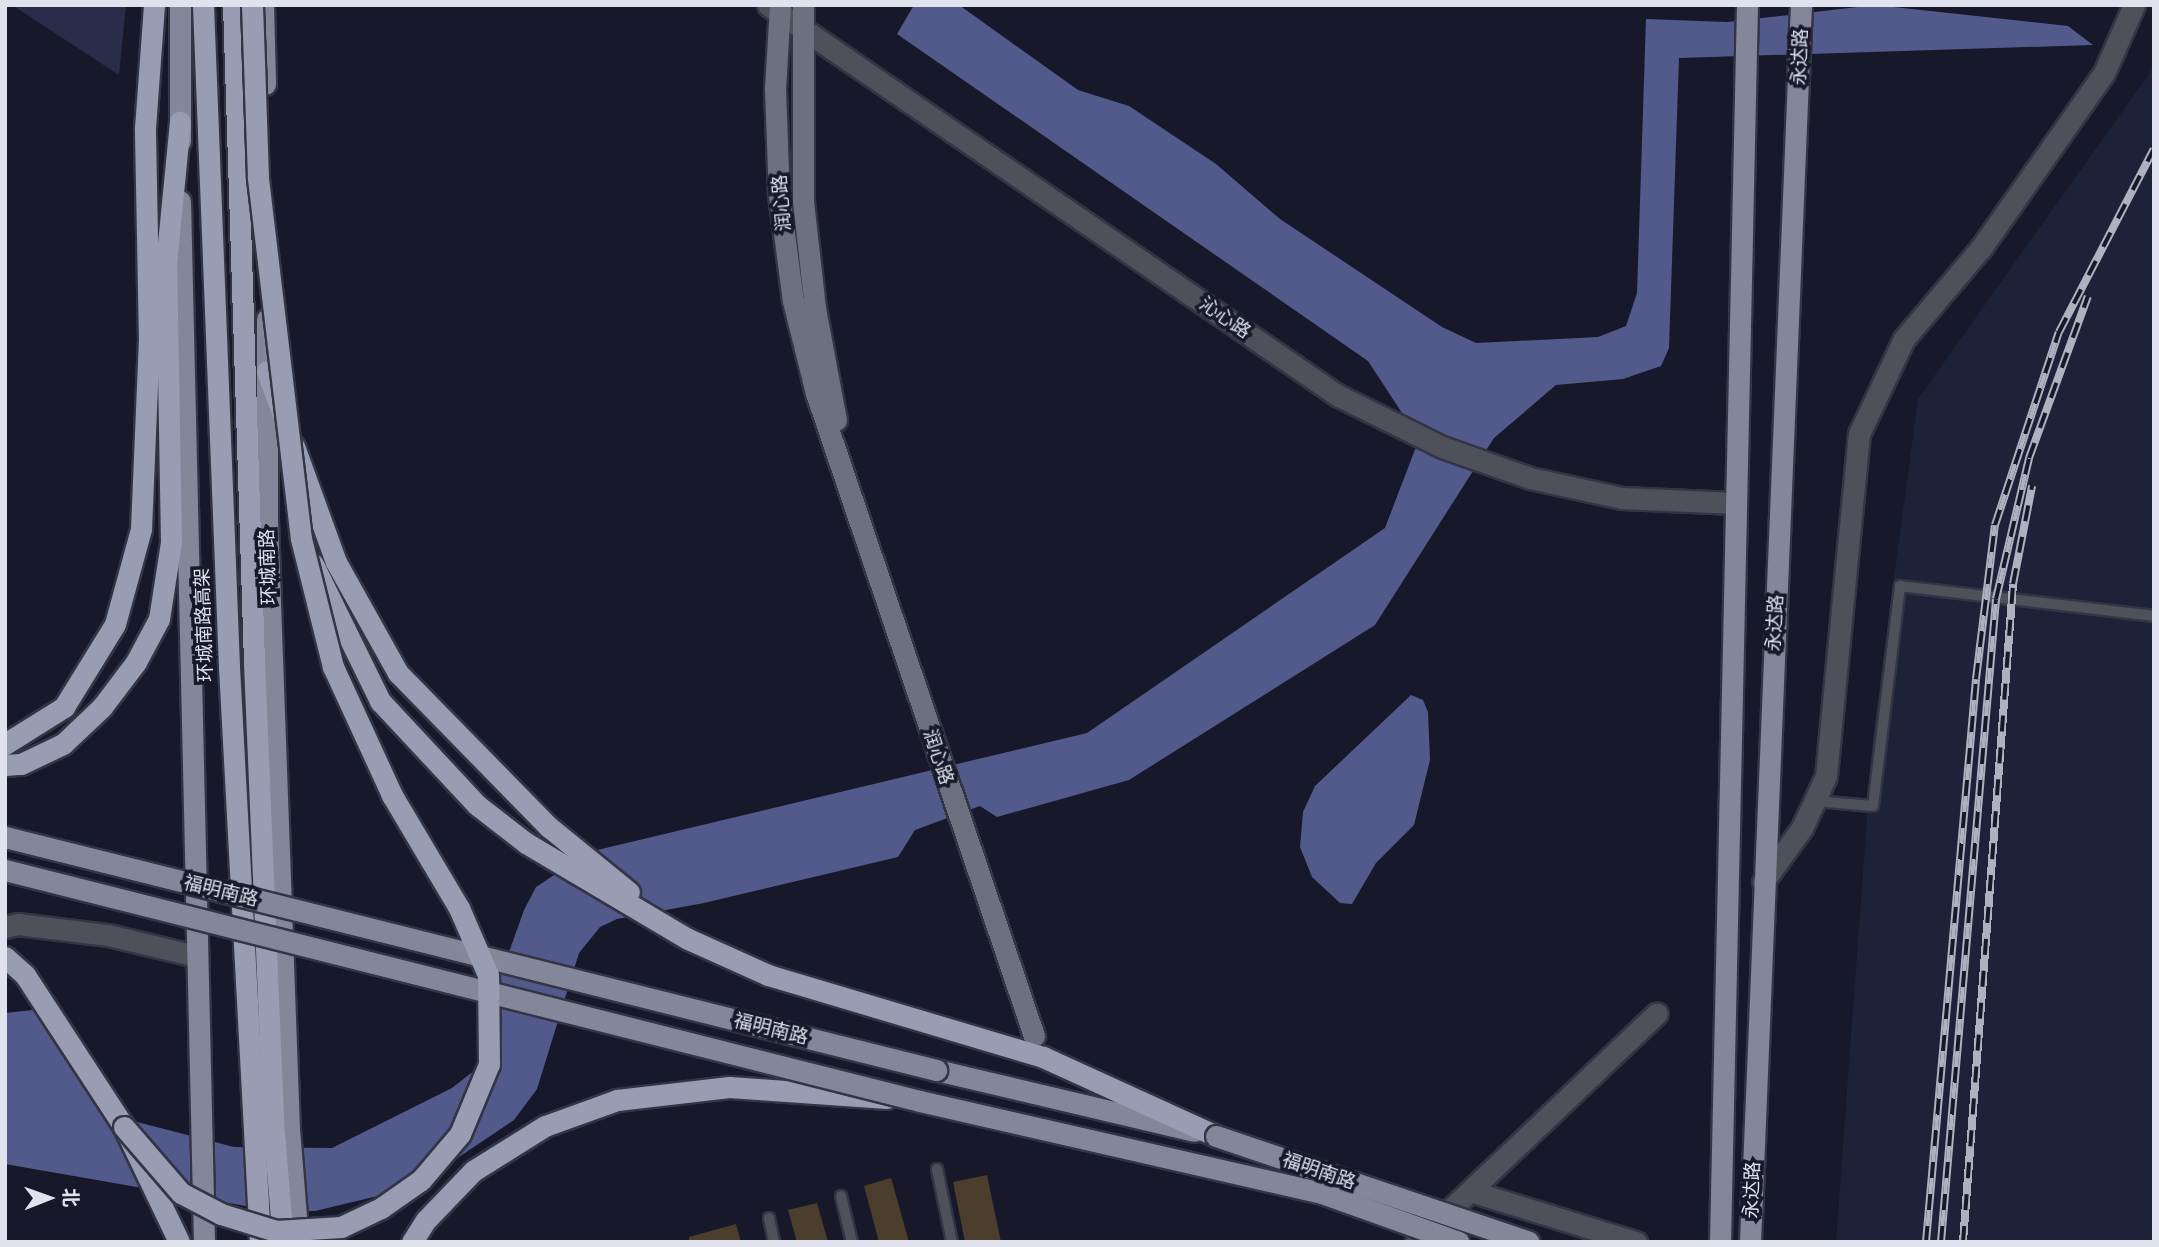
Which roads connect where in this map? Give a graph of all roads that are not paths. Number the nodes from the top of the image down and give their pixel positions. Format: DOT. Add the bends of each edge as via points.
graph roads {
  1 [pos="155,5"];
  2 [pos="180,5"];
  3 [pos="203,5"];
  4 [pos="233,5"];
  5 [pos="252,5"];
  6 [pos="263,5"];
  7 [pos="803,5"];
  8 [pos="1747,5"];
  9 [pos="1801,5"];
  10 [pos="776,8"];
  11 [pos="2132,12"];
  12 [pos="802,28"];
  13 [pos="180,122"];
  14 [pos="267,372"];
  15 [pos="845,477"];
  16 [pos="1735,503"];
  17 [pos="301,539"];
  18 [pos="2154,616"];
  19 [pos="5,744"];
  20 [pos="5,765"];
  21 [pos="1815,801"];
  22 [pos="5,837"];
  23 [pos="5,870"];
  24 [pos="1763,882"];
  25 [pos="5,927"];
  26 [pos="688,939"];
  27 [pos="196,956"];
  28 [pos="5,957"];
  29 [pos="1657,1013"];
  30 [pos="1034,1036"];
  31 [pos="920,1101"];
  32 [pos="124,1127"];
  33 [pos="1216,1136"];
  34 [pos="937,1169"];
  35 [pos="1469,1191"];
  36 [pos="841,1196"];
  37 [pos="769,1218"];
  38 [pos="204,1234"];
  39 [pos="179,1242"];
  40 [pos="260,1242"];
  41 [pos="284,1242"];
  42 [pos="298,1242"];
  43 [pos="412,1242"];
  44 [pos="774,1242"];
  45 [pos="852,1242"];
  46 [pos="952,1242"];
  47 [pos="1416,1242"];
  48 [pos="1459,1242"];
  49 [pos="1529,1242"];
  50 [pos="1636,1242"];
  51 [pos="1720,1242"];
  52 [pos="1750,1242"];
  1 -- 19 [label="highway" via="145,128 149,341 141,530 115,624 64,707"];
  2 -- 13 [label="main road"];
  3 -- 40 [label="highway, 环城南路高架, bridge" via="229,667"];
  4 -- 41 [label="highway, bridge" via="254,663 274,1133"];
  5 -- 17 [label="highway, bridge" via="258,177"];
  6 -- 14 [label="main road, 环城南路"];
  7 -- 12 [label="street, 润心路"];
  8 -- 16 [label="main road, 永达路"];
  9 -- 24 [label="main road, 永达路"];
  10 -- 12 [label="street, 沁心路"];
  10 -- 15 [label="street, 润心路" via="779,195 793,301 816,393"];
  11 -- 21 [label="street" via="2104,73 1981,248 1904,339 1859,434 1826,776"];
  12 -- 15 [label="street, 润心路" via="803,201 815,308"];
  12 -- 16 [label="street, 沁心路" via="1337,395 1442,447 1530,478 1622,498"];
  13 -- 20 [label="highway" via="166,264 171,542 159,619 136,662 92,717 63,744 20,764"];
  13 -- 27 [label="main road"];
  14 -- 26 [label="highway" via="336,562 398,673 549,827"];
  14 -- 42 [label="main road, 环城南路" via="267,520 289,1129"];
  15 -- 30 [label="street, 润心路"];
  16 -- 51 [label="main road, 永达路"];
  17 -- 26 [label="highway, bridge" via="380,701 432,761 477,805 526,843"];
  17 -- 32 [label="highway, bridge" via="333,667 392,795 459,908 488,975 489,1064 460,1134 421,1180 381,1208 341,1227 276,1231 221,1214 181,1193"];
  18 -- 21 [label="lane" via="1899,586 1873,806"];
  21 -- 24 [label="street" via="1802,828"];
  22 -- 33 [label="main road, 福明南路, bridge"];
  23 -- 31 [label="main road, 福明南路, bridge"];
  24 -- 52 [label="main road, 永达路"];
  25 -- 27 [label="street" via="18,924 108,935"];
  26 -- 33 [label="highway" via="768,975 1043,1057"];
  27 -- 38 [label="main road"];
  28 -- 32 [label="highway" via="24,975"];
  29 -- 35 [label="street"];
  31 -- 43 [label="highway, bridge" via="729,1087 617,1100 545,1126 473,1171 425,1220"];
  31 -- 48 [label="main road, 福明南路, bridge" via="1322,1193"];
  32 -- 39 [label="highway, bridge"];
  33 -- 49 [label="main road, 福明南路, bridge"];
  34 -- 46 [label="lane"];
  35 -- 47 [label="street"];
  35 -- 50 [label="street"];
  36 -- 45 [label="lane"];
  37 -- 44 [label="lane"];
}
